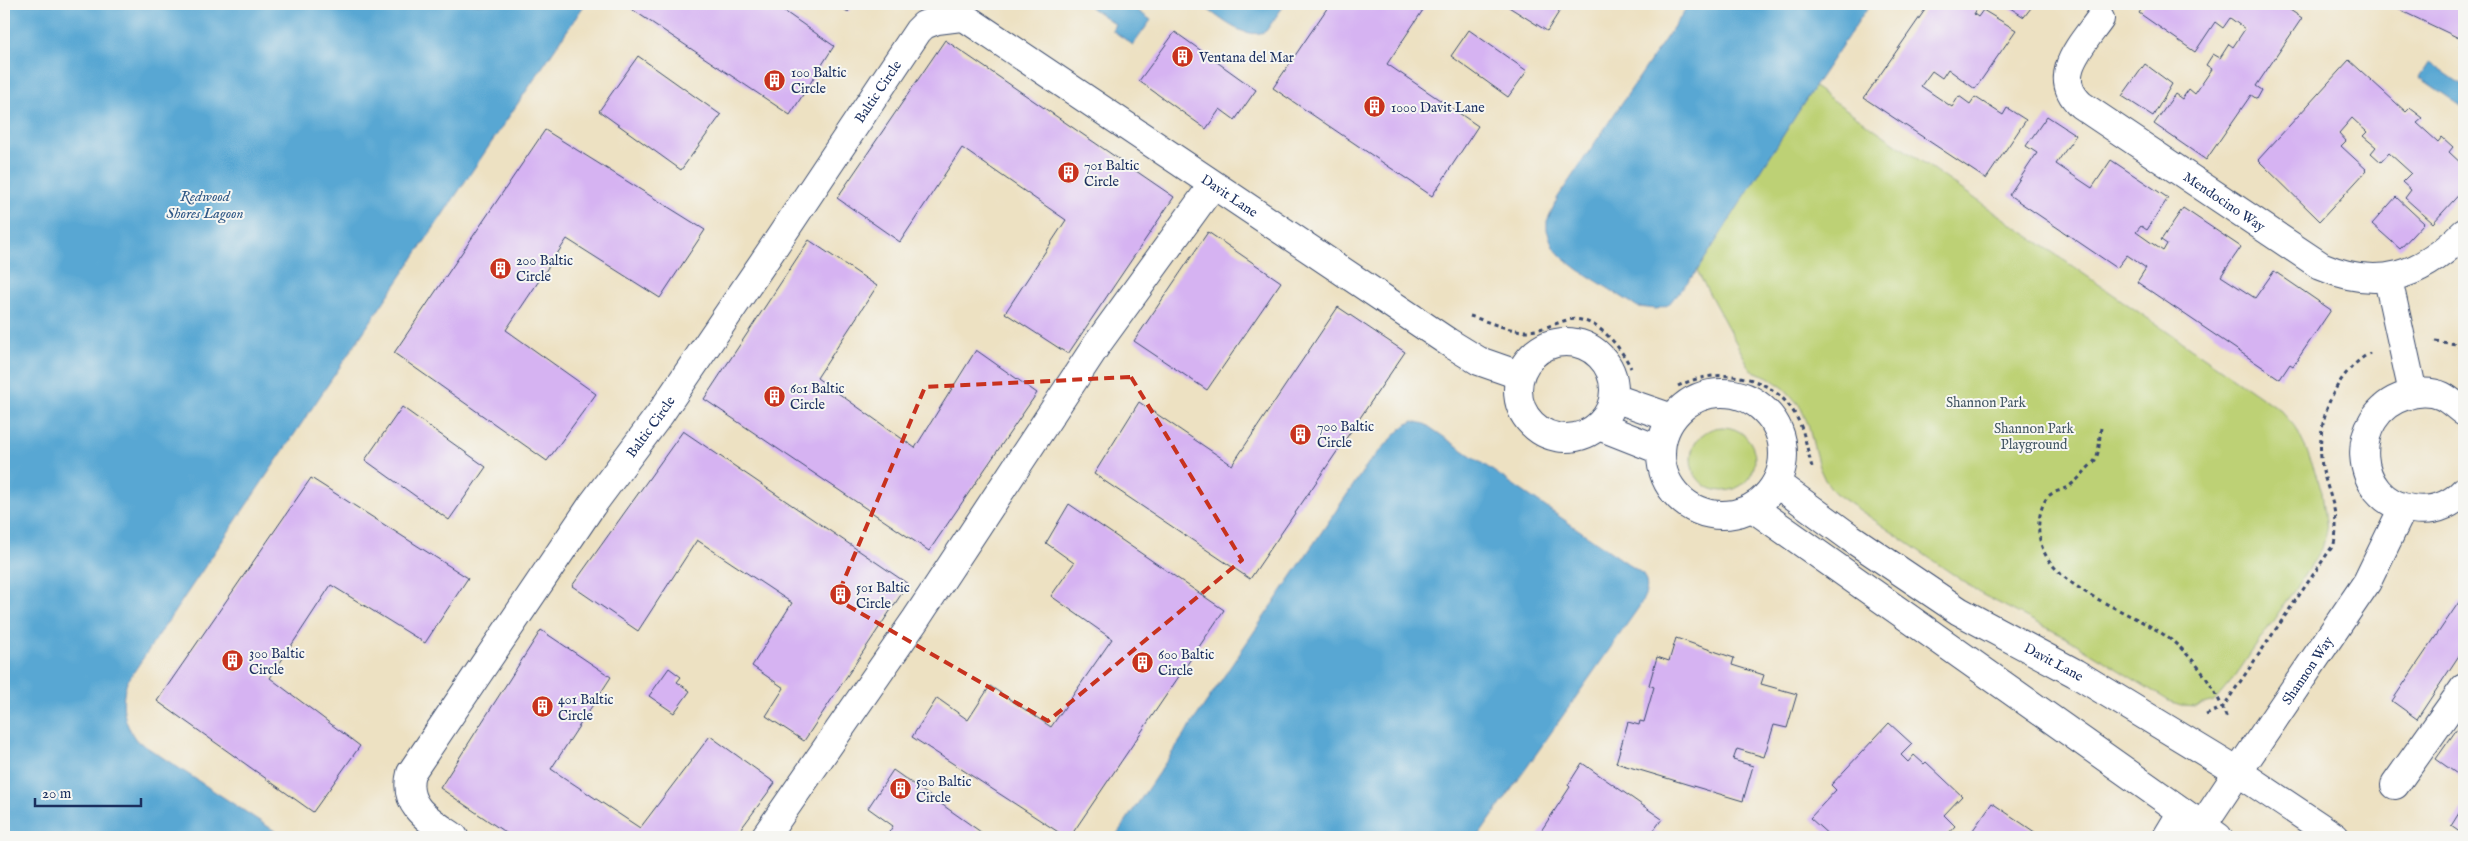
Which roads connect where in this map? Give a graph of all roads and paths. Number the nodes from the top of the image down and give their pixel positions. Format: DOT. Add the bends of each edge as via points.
graph roads {
  1 [pos="944,18"];
  2 [pos="2100,19"];
  3 [pos="1212,186"];
  4 [pos="2464,233"];
  5 [pos="2388,279"];
  6 [pos="2402,342"];
  7 [pos="2464,350"];
  8 [pos="1519,375"];
  9 [pos="2413,393"];
  10 [pos="1614,398"];
  11 [pos="2464,412"];
  12 [pos="1672,418"];
  13 [pos="1599,426"];
  14 [pos="2101,428"];
  15 [pos="1660,450"];
  16 [pos="1776,484"];
  17 [pos="2464,491"];
  18 [pos="1753,508"];
  19 [pos="2403,508"];
  20 [pos="2464,688"];
  21 [pos="2223,707"];
  22 [pos="2227,719"];
  23 [pos="2238,772"];
  24 [pos="2395,785"];
  25 [pos="2200,828"];
  26 [pos="454,837"];
  27 [pos="765,837"];
  28 [pos="2168,837"];
  29 [pos="2335,837"];
  1 -- 3 [label="street, Davit Lane" via="967,19"];
  1 -- 26 [label="street, Baltic Circle" via="924,25 892,67 660,414 592,504 411,773 410,796 418,810"];
  2 -- 5 [label="street, Mendocino Way" via="2069,67 2067,80 2071,95 2081,105 2321,266 2342,275"];
  3 -- 8 [label="street, Davit Lane" via="1448,342 1479,361"];
  3 -- 27 [label="street" via="1098,343 916,619"];
  4 -- 5 [label="street, Mendocino Way" via="2418,267"];
  5 -- 6 [label="street"];
  6 -- 7 [label="path" via="2447,341"];
  6 -- 9 [label="street"];
  6 -- 21 [label="path" via="2374,351 2359,360 2332,396 2323,421 2321,447 2323,468 2336,509 2334,544"];
  8 -- 10 [label="street" via="1538,349 1554,342 1578,343 1599,354 1609,367 1614,382"];
  8 -- 13 [label="street" via="1517,391 1520,406 1528,421 1540,431 1570,439 1586,435"];
  9 -- 11 [label="street" via="2441,396"];
  9 -- 19 [label="street" via="2394,399 2378,411 2368,427 2363,447 2365,466 2373,484 2386,498"];
  10 -- 12 [label="street"];
  10 -- 13 [label="street"];
  12 -- 15 [label="street"];
  12 -- 16 [label="street" via="1686,404 1705,394 1725,392 1745,397 1762,408 1776,424 1782,443 1783,464"];
  13 -- 15 [label="street"];
  14 -- 21 [label="path" via="2096,459 2072,485 2048,497 2040,516 2041,537 2047,557 2072,584 2169,638 2199,668"];
  15 -- 18 [label="street" via="1662,469 1669,487 1682,502 1698,512 1736,515"];
  16 -- 18 [label="street"];
  16 -- 23 [label="street, Davit Lane" via="1959,611 2075,673"];
  17 -- 19 [label="street" via="2442,507"];
  18 -- 25 [label="street"];
  19 -- 23 [label="street, Shannon Way" via="2367,582"];
  20 -- 24 [label="street"];
  21 -- 22 [label="path"];
  23 -- 25 [label="street, Shannon Way"];
  23 -- 29 [label="street, Davit Lane"];
  25 -- 28 [label="street, Shannon Way"];
}
